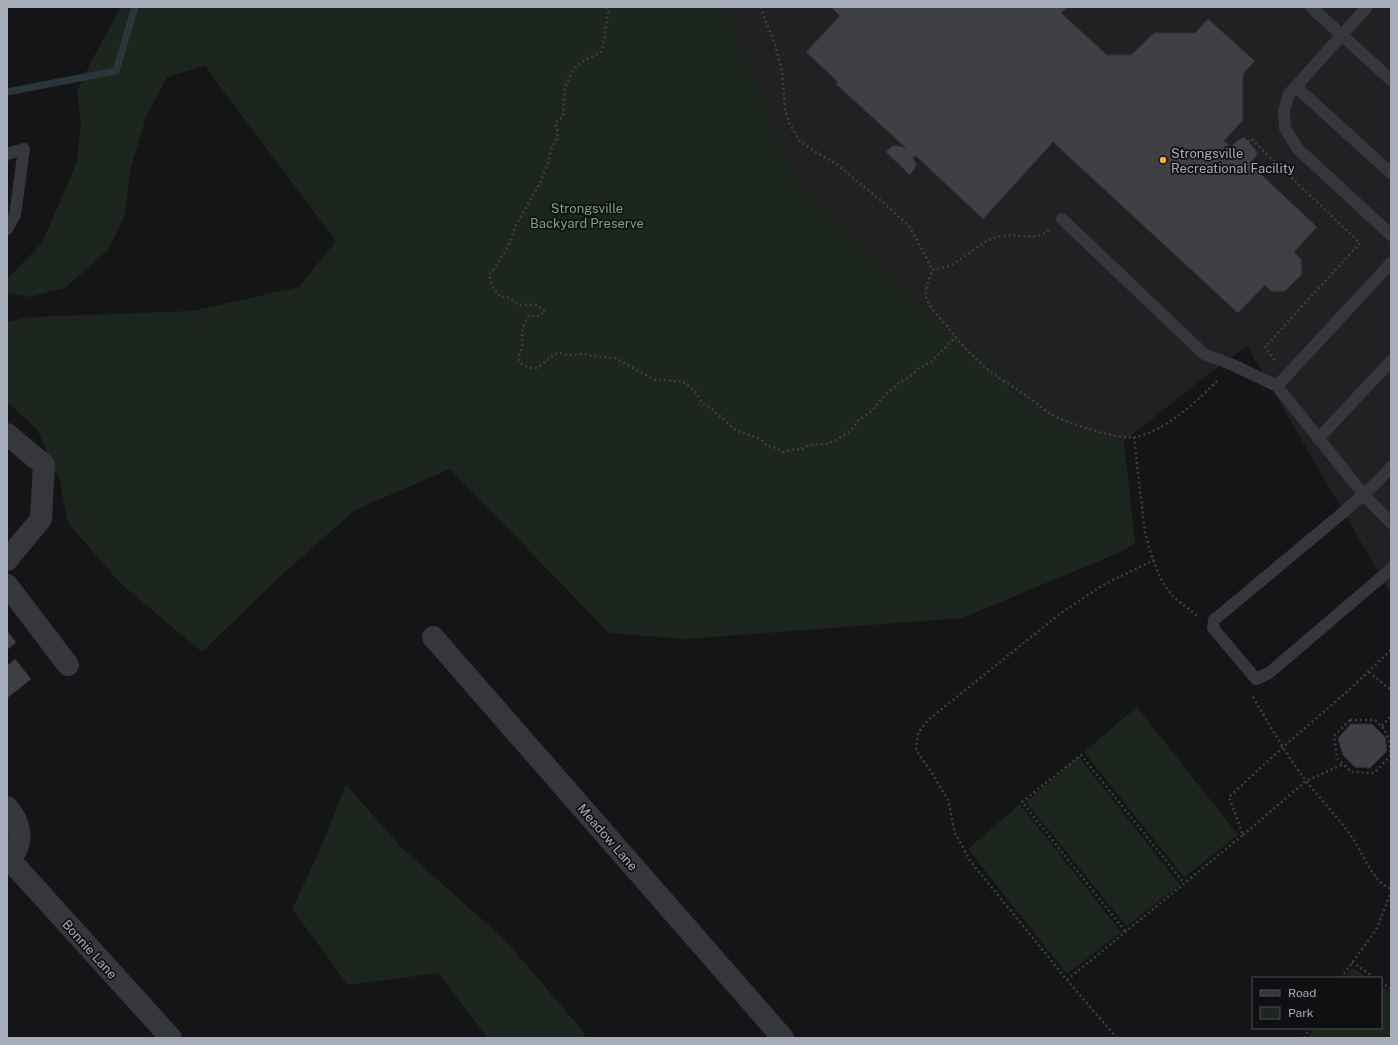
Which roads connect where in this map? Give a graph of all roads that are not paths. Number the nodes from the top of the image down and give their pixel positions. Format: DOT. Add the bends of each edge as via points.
graph roads {
  1 [pos="1310,7"];
  2 [pos="1366,7"];
  3 [pos="1341,36"];
  4 [pos="1391,80"];
  5 [pos="1296,86"];
  6 [pos="7,154"];
  7 [pos="1391,173"];
  8 [pos="1062,219"];
  9 [pos="7,229"];
  10 [pos="1391,235"];
  11 [pos="1391,263"];
  12 [pos="1391,361"];
  13 [pos="1277,386"];
  14 [pos="7,434"];
  15 [pos="1318,439"];
  16 [pos="1391,467"];
  17 [pos="1362,494"];
  18 [pos="1391,523"];
  19 [pos="7,560"];
  20 [pos="1391,569"];
  21 [pos="7,585"];
  22 [pos="433,637"];
  23 [pos="68,665"];
  24 [pos="7,807"];
  25 [pos="8,860"];
  26 [pos="171,1038"];
  27 [pos="783,1038"];
  1 -- 3 [label="lane"];
  2 -- 3 [label="lane"];
  3 -- 4 [label="lane"];
  3 -- 5 [label="lane"];
  5 -- 7 [label="lane"];
  5 -- 10 [label="lane" via="1289,94 1284,110 1285,128 1298,149"];
  6 -- 9 [label="lane" via="24,149 15,215"];
  8 -- 13 [label="lane" via="1204,354"];
  11 -- 13 [label="lane"];
  12 -- 15 [label="lane"];
  13 -- 15 [label="lane"];
  14 -- 19 [label="street" via="44,465 41,520"];
  15 -- 17 [label="lane"];
  16 -- 17 [label="lane"];
  17 -- 18 [label="lane"];
  17 -- 20 [label="lane" via="1214,620 1213,628 1256,679 1269,673"];
  21 -- 23 [label="street"];
  22 -- 27 [label="street, Meadow Lane"];
  24 -- 25 [label="street, Bonnie Lane" via="15,816 19,827 16,850"];
  25 -- 26 [label="street, Bonnie Lane"];
}
